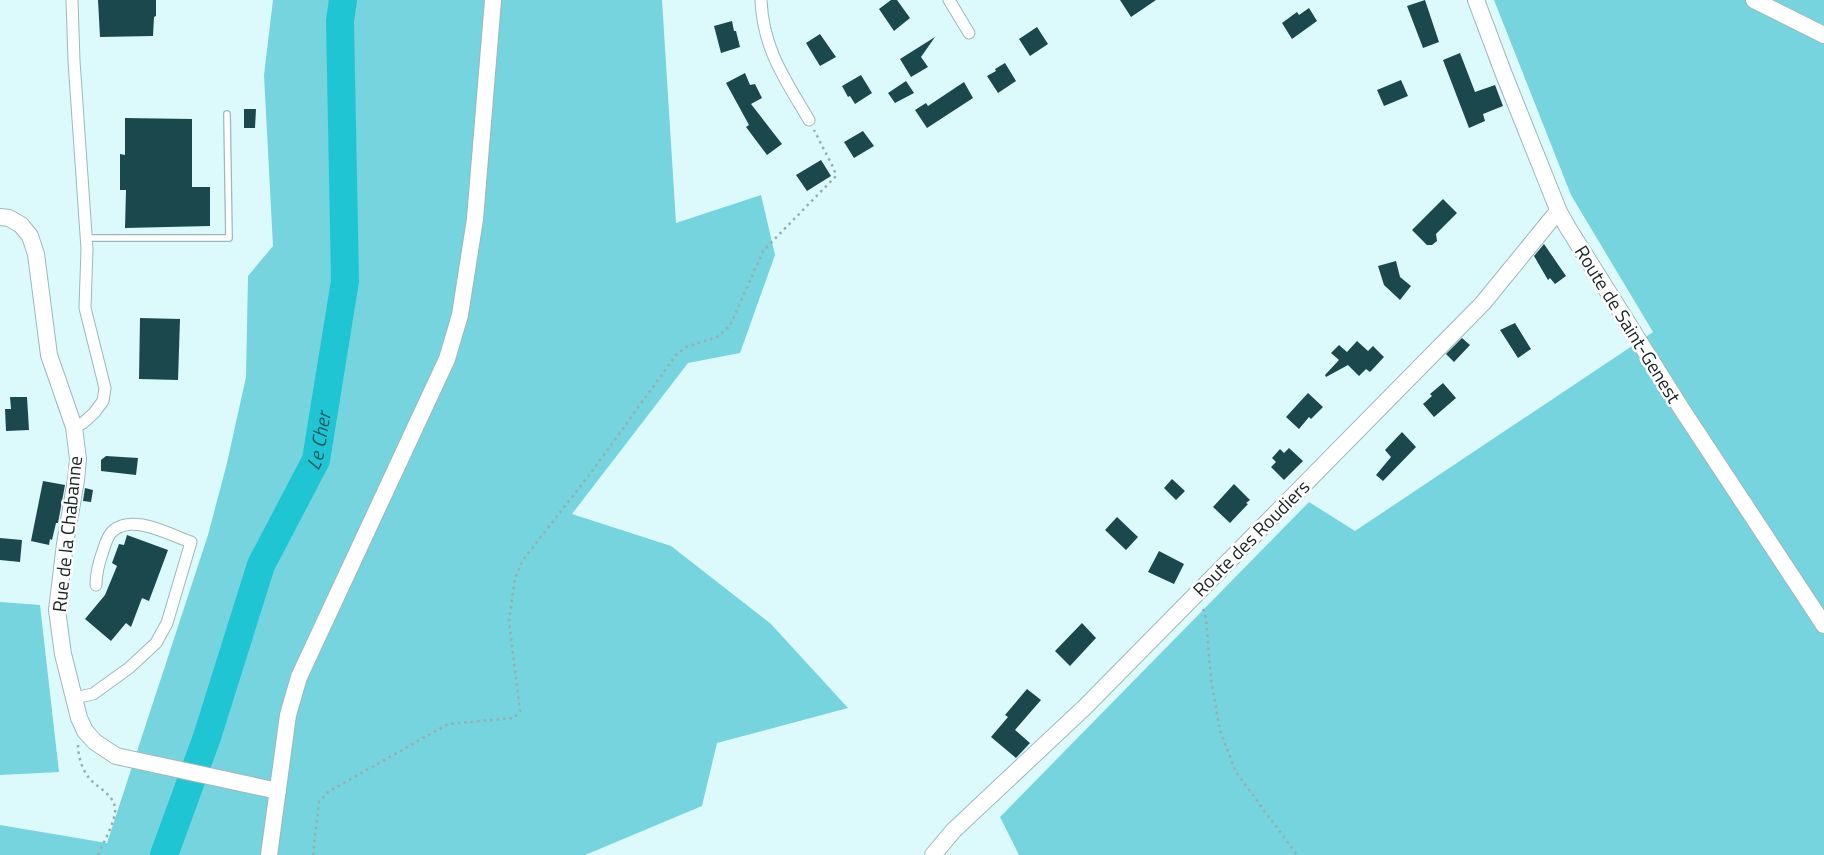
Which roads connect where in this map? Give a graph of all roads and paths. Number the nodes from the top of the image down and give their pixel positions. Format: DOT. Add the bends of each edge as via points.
graph roads {
  1 [pos="72,0"];
  2 [pos="494,0"];
  3 [pos="761,0"];
  4 [pos="949,0"];
  5 [pos="1476,0"];
  6 [pos="1754,0"];
  7 [pos="969,33"];
  8 [pos="1824,35"];
  9 [pos="227,114"];
  10 [pos="809,120"];
  11 [pos="1559,212"];
  12 [pos="0,217"];
  13 [pos="86,238"];
  14 [pos="74,427"];
  15 [pos="96,585"];
  16 [pos="1197,594"];
  17 [pos="1824,625"];
  18 [pos="74,698"];
  19 [pos="77,744"];
  20 [pos="278,791"];
  21 [pos="98,855"];
  22 [pos="269,855"];
  23 [pos="313,855"];
  24 [pos="932,855"];
  25 [pos="1297,855"];
  1 -- 13 [label="street"];
  2 -- 20 [label="street" via="475,219 460,315 448,359 299,676 288,715"];
  3 -- 10 [label="street" via="766,39"];
  4 -- 7 [label="street"];
  5 -- 11 [label="street, Route de Saint-Genest"];
  6 -- 8 [label="street"];
  9 -- 13 [label="lane" via="229,238"];
  10 -- 23 [label="path" via="836,176 763,251 730,326 718,337 686,347 676,355 523,560 515,578 509,621 520,710 514,718 448,724 328,792 320,802"];
  11 -- 16 [label="street, Route des Roudiers" via="1483,303"];
  11 -- 17 [label="street, Route de Saint-Genest" via="1681,408"];
  12 -- 14 [label="street, Rue de la Chabanne" via="21,225 30,236 36,254 49,354"];
  13 -- 14 [label="street" via="85,308 105,388 103,401 94,413"];
  14 -- 18 [label="street, Rue de la Chabanne" via="78,459 57,610"];
  15 -- 18 [label="street" via="96,573 106,543 112,531 124,524 140,524 191,542 167,623 156,643 129,668 92,694"];
  16 -- 24 [label="street, Route des Roudiers"];
  16 -- 25 [label="path" via="1206,618 1211,679 1220,731 1236,772"];
  18 -- 20 [label="street, Rue de la Chabanne" via="85,731 116,756"];
  19 -- 21 [label="path" via="83,768 89,778 108,794 115,808"];
  20 -- 22 [label="street"];
}
